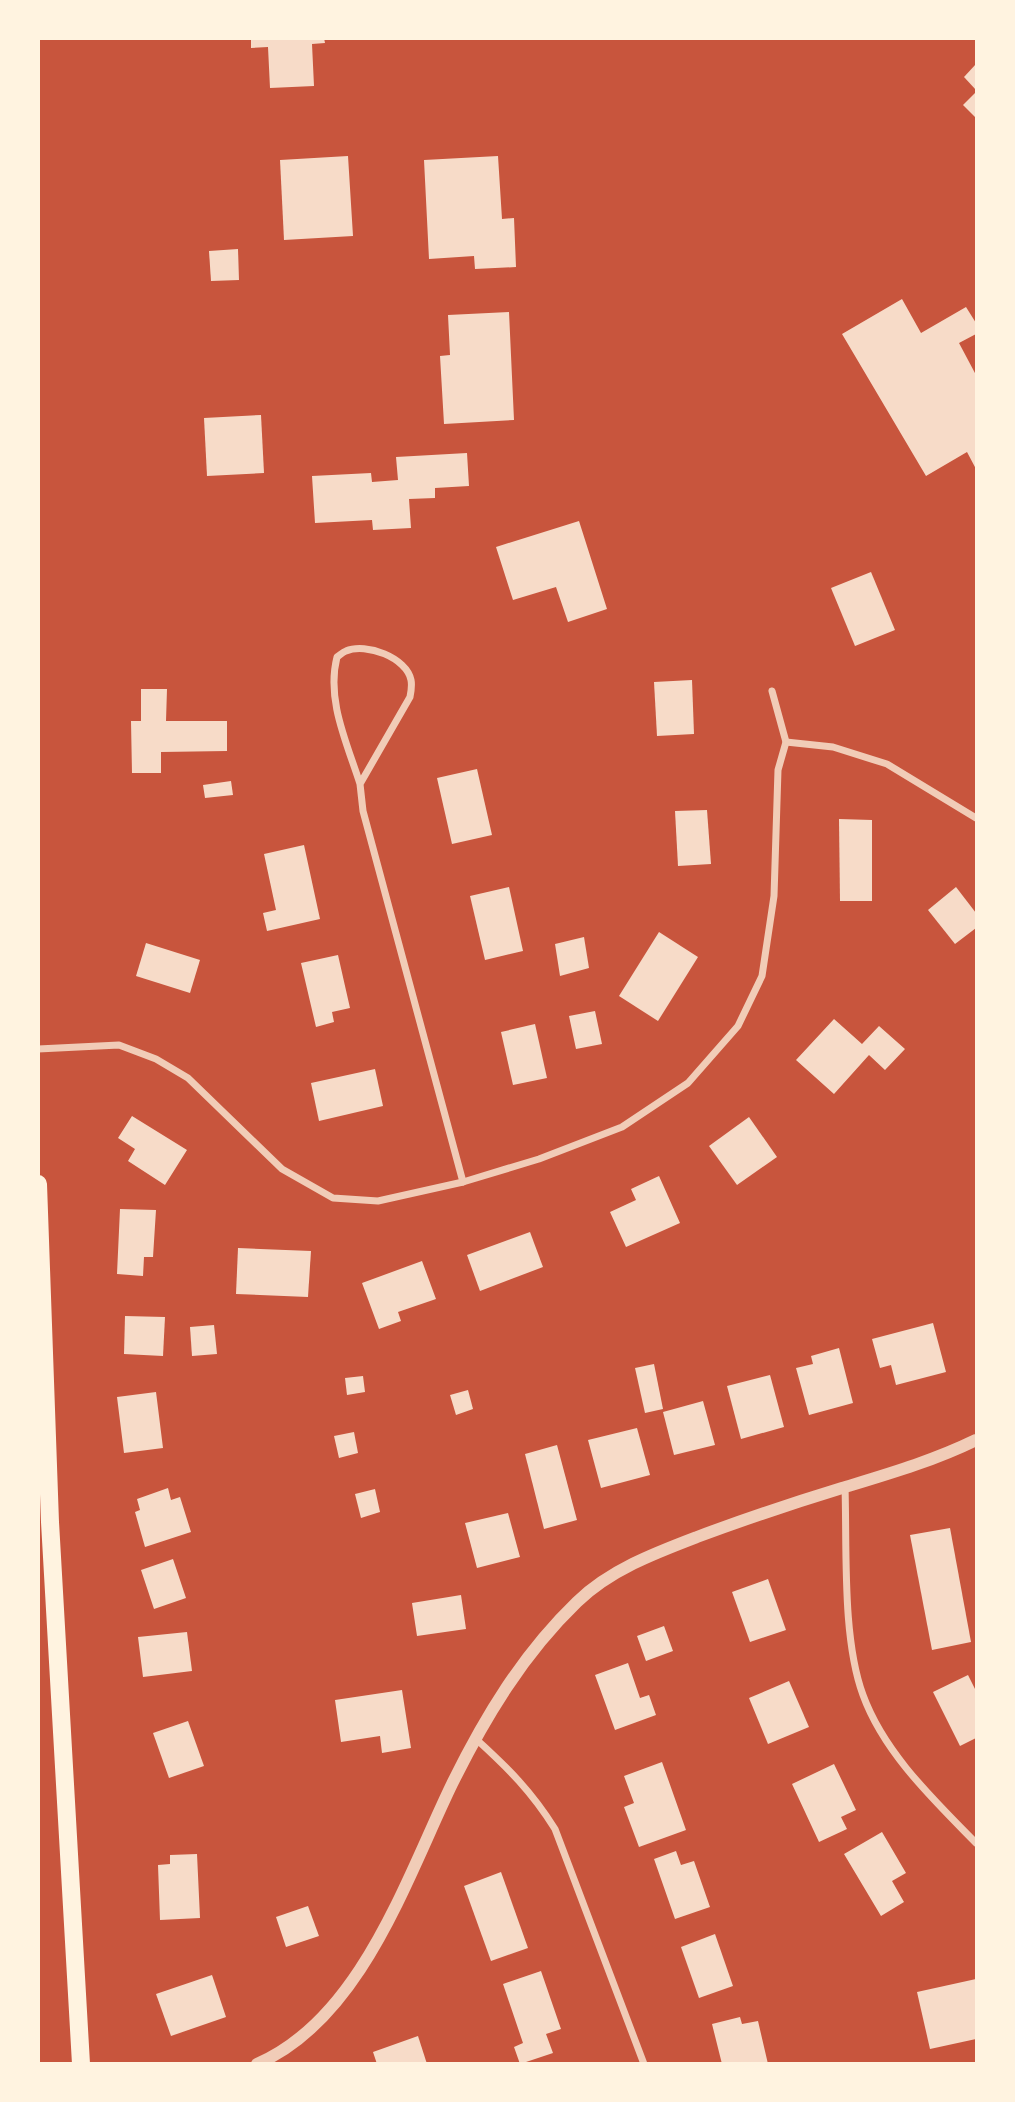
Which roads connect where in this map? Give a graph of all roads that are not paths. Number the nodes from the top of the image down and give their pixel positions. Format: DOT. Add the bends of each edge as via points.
graph roads {
  1 [pos="772,691"];
  2 [pos="786,741"];
  3 [pos="360,784"];
  4 [pos="976,818"];
  5 [pos="38,1049"];
  6 [pos="463,1182"];
  7 [pos="38,1184"];
  8 [pos="976,1440"];
  9 [pos="845,1487"];
  10 [pos="44,1523"];
  11 [pos="476,1739"];
  12 [pos="976,1843"];
  13 [pos="81,2063"];
  14 [pos="257,2063"];
  15 [pos="644,2063"];
  1 -- 2 [label="street"];
  2 -- 4 [label="street" via="833,747 887,764"];
  2 -- 6 [label="street" via="778,769 774,896 762,976 738,1026 688,1083 622,1127"];
  3 -- 3 [label="street" via="410,697 412,682 406,667 390,655 348,649 337,657 332,676 336,707"];
  3 -- 6 [label="street" via="363,811"];
  5 -- 6 [label="street" via="119,1045 156,1059 188,1078 282,1169 333,1198 378,1201"];
  7 -- 10 [label="main road"];
  8 -- 9 [label="street" via="929,1461"];
  9 -- 11 [label="street" via="675,1545 606,1580 579,1600 523,1661"];
  9 -- 12 [label="street" via="849,1614 863,1695 881,1732 905,1765"];
  10 -- 13 [label="main road"];
  11 -- 14 [label="street" via="390,1917 351,1986 295,2040"];
  11 -- 15 [label="street" via="515,1774 555,1829"];
}
